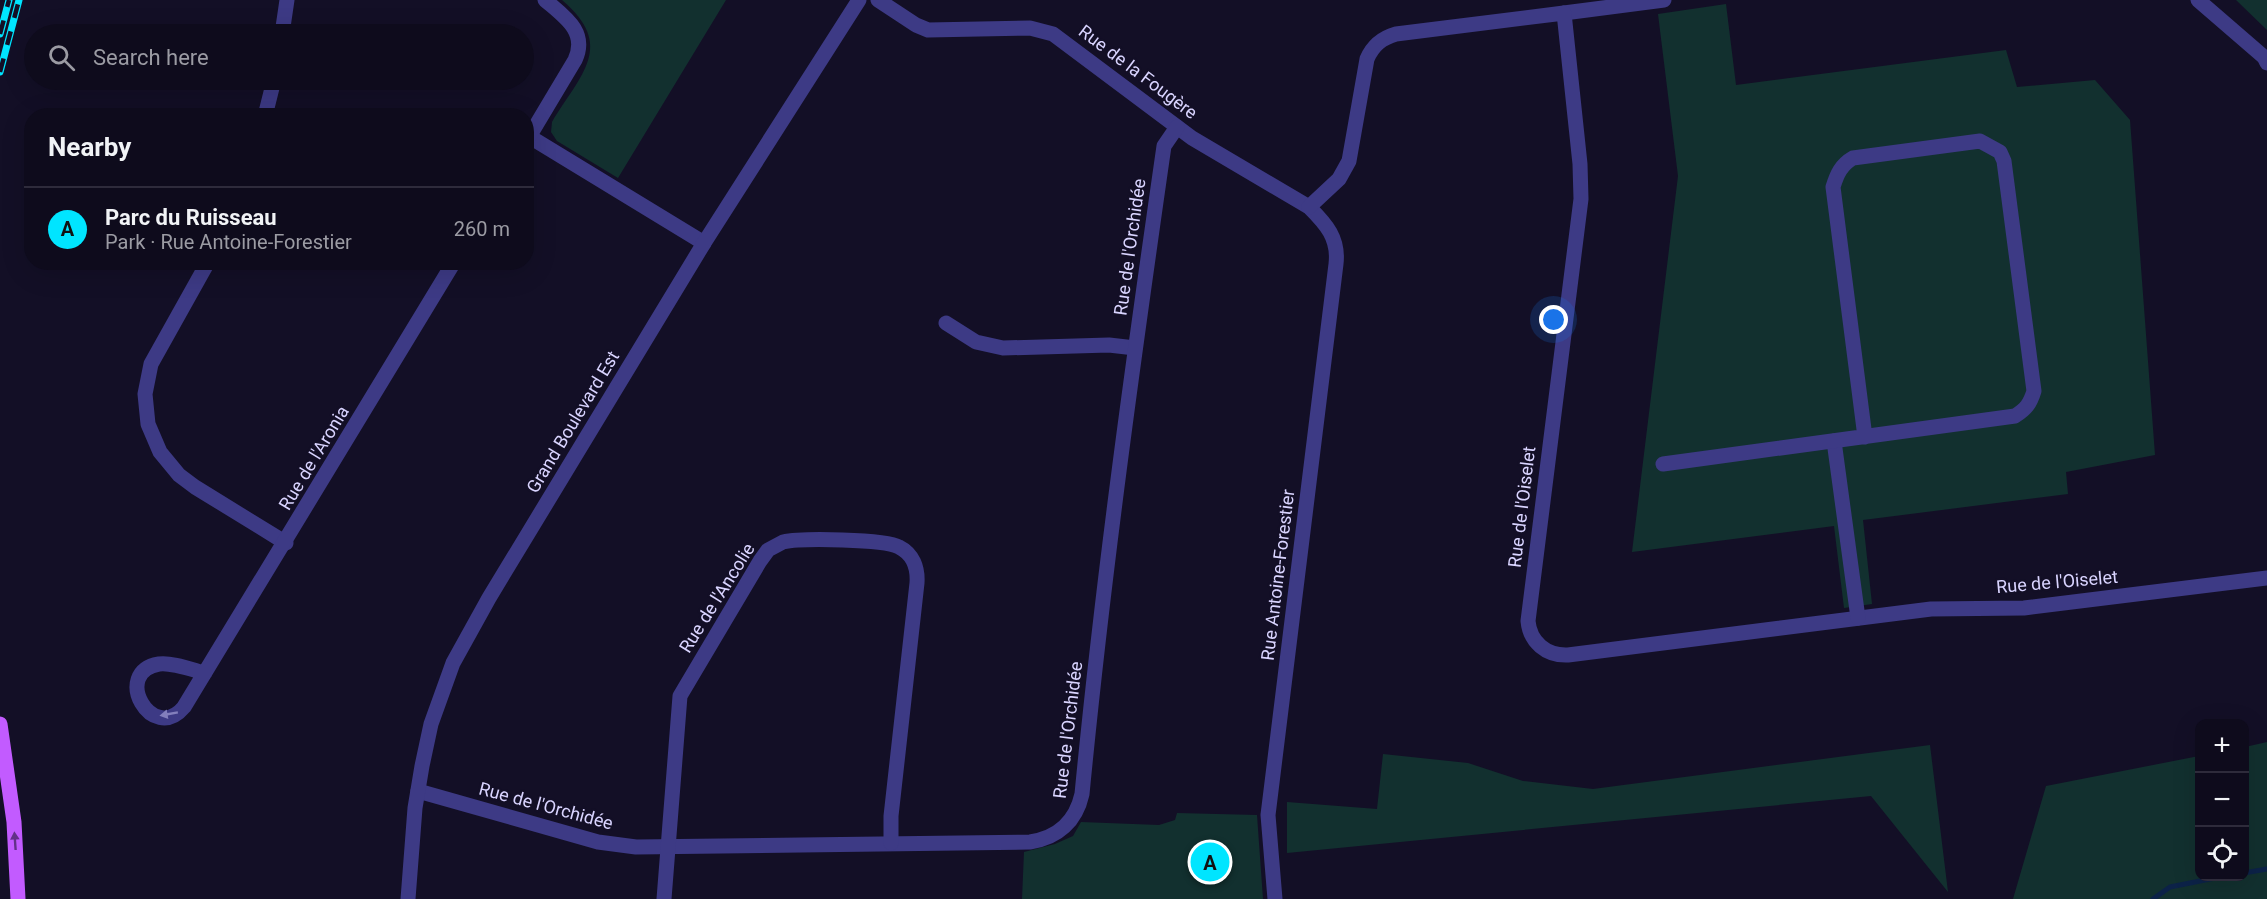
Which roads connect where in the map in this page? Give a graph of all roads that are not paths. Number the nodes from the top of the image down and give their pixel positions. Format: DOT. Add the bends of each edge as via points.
graph roads {
  1 [pos="287,0"];
  2 [pos="545,0"];
  3 [pos="859,0"];
  4 [pos="878,0"];
  5 [pos="1664,0"];
  6 [pos="2198,0"];
  7 [pos="1564,13"];
  8 [pos="283,24"];
  9 [pos="2267,63"];
  10 [pos="272,90"];
  11 [pos="267,108"];
  12 [pos="1177,127"];
  13 [pos="534,129"];
  14 [pos="534,143"];
  15 [pos="1309,207"];
  16 [pos="704,243"];
  17 [pos="1337,255"];
  18 [pos="204,270"];
  19 [pos="449,270"];
  20 [pos="946,323"];
  21 [pos="1135,348"];
  22 [pos="1865,437"];
  23 [pos="1834,441"];
  24 [pos="1664,464"];
  25 [pos="286,543"];
  26 [pos="2267,578"];
  27 [pos="1858,618"];
  28 [pos="205,673"];
  29 [pos="0,724"];
  30 [pos="418,791"];
  31 [pos="891,843"];
  32 [pos="668,847"];
  33 [pos="18,899"];
  34 [pos="408,899"];
  35 [pos="664,899"];
  36 [pos="1275,899"];
  1 -- 8 [label="street"];
  2 -- 13 [label="street" via="575,28 579,50"];
  3 -- 16 [label="street, Grand Boulevard Est"];
  4 -- 12 [label="street, Rue de la Fougère" via="928,30 1030,28 1053,34"];
  5 -- 7 [label="street"];
  6 -- 9 [label="street"];
  7 -- 15 [label="street" via="1396,34 1380,40 1367,59 1347,168"];
  7 -- 27 [label="street, Rue de l'Oiselet" via="1581,199 1528,614 1533,638 1545,650 1568,655"];
  10 -- 11 [label="street"];
  12 -- 15 [label="street, Rue de la Fougère"];
  12 -- 21 [label="street, Rue de l'Orchidée" via="1164,146"];
  14 -- 16 [label="street"];
  15 -- 17 [label="street, Rue de la Fougère" via="1334,238"];
  16 -- 30 [label="street, Grand Boulevard Est" via="464,641 437,705"];
  17 -- 36 [label="street, Rue Antoine-Forestier" via="1268,815"];
  18 -- 25 [label="street" via="151,364 145,393 148,424 160,452 179,476"];
  19 -- 25 [label="street, Rue de l'Aronia"];
  20 -- 21 [label="street" via="976,342 1003,348"];
  21 -- 31 [label="street, Rue de l'Orchidée" via="1082,794 1076,813 1056,833 1037,841"];
  22 -- 22 [label="street" via="2015,416 2031,402 2034,391 2004,161 2000,152 1980,141 1853,158 1837,174 1833,187"];
  22 -- 23 [label="street"];
  23 -- 24 [label="street"];
  23 -- 27 [label="street"];
  25 -- 28 [label="street, Rue de l'Aronia"];
  26 -- 27 [label="street, Rue de l'Oiselet" via="2024,608 1948,608"];
  28 -- 28 [label="street, Rue de l'Aronia, one-way" via="175,715 155,715 138,698 140,678 154,666 166,664"];
  33 -- 29 [label="main road, one-way" via="14,822"];
  30 -- 32 [label="street, Rue de l'Orchidée" via="598,842"];
  30 -- 34 [label="street, Grand Boulevard Est"];
  31 -- 32 [label="street, Rue de l'Orchidée"];
  31 -- 32 [label="street, Rue de l'Ancolie" via="917,583 915,565 904,550 888,542 794,540 778,544 764,554 682,691"];
  32 -- 35 [label="street"];
}
